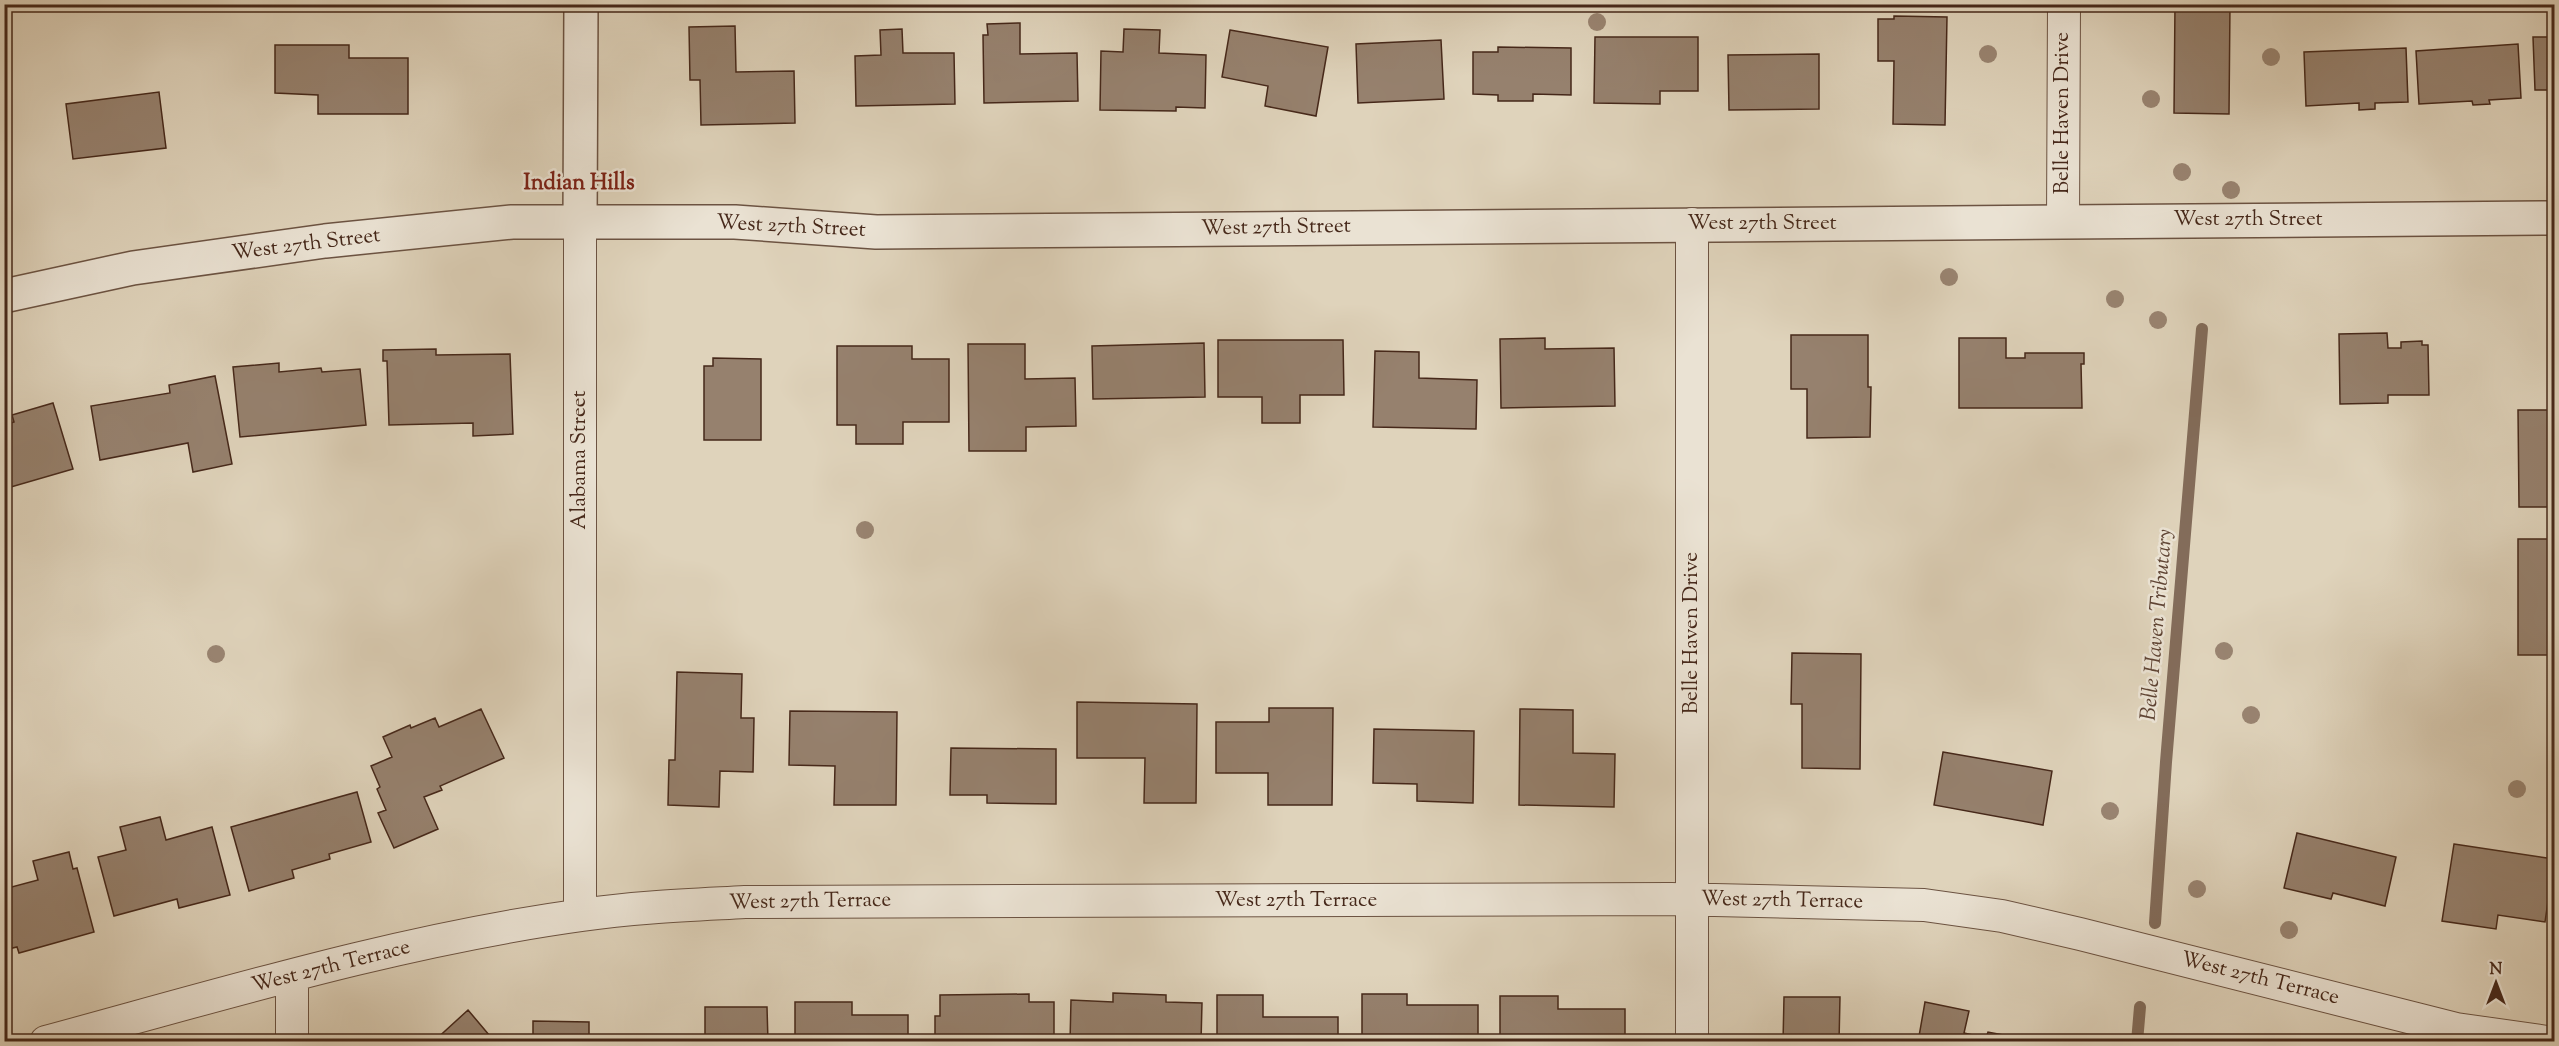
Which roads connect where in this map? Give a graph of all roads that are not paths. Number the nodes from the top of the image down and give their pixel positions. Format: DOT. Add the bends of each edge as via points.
graph roads {
  1 [pos="581,4"];
  2 [pos="2064,4"];
  3 [pos="2554,218"];
  4 [pos="580,222"];
  5 [pos="2063,222"];
  6 [pos="1692,224"];
  7 [pos="4,296"];
  8 [pos="1692,899"];
  9 [pos="580,915"];
  10 [pos="292,976"];
  11 [pos="46,1041"];
  12 [pos="292,1041"];
  13 [pos="1692,1041"];
  14 [pos="2547,1041"];
  1 -- 4 [label="street, Alabama Street"];
  2 -- 5 [label="street, Belle Haven Drive"];
  3 -- 5 [label="street, West 27th Street"];
  4 -- 6 [label="street, West 27th Street" via="735,222 876,232"];
  4 -- 7 [label="street, West 27th Street" via="512,222 326,241 133,268"];
  4 -- 9 [label="street, Alabama Street"];
  5 -- 6 [label="street, West 27th Street"];
  6 -- 8 [label="street, Belle Haven Drive"];
  8 -- 9 [label="street, West 27th Terrace" via="746,902"];
  8 -- 13 [label="street, Belle Haven Drive"];
  8 -- 14 [label="street, West 27th Terrace" via="1913,904 2002,916 2456,1029"];
  9 -- 10 [label="street, West 27th Terrace" via="446,938"];
  10 -- 11 [label="street, West 27th Terrace"];
  10 -- 12 [label="street"];
}
